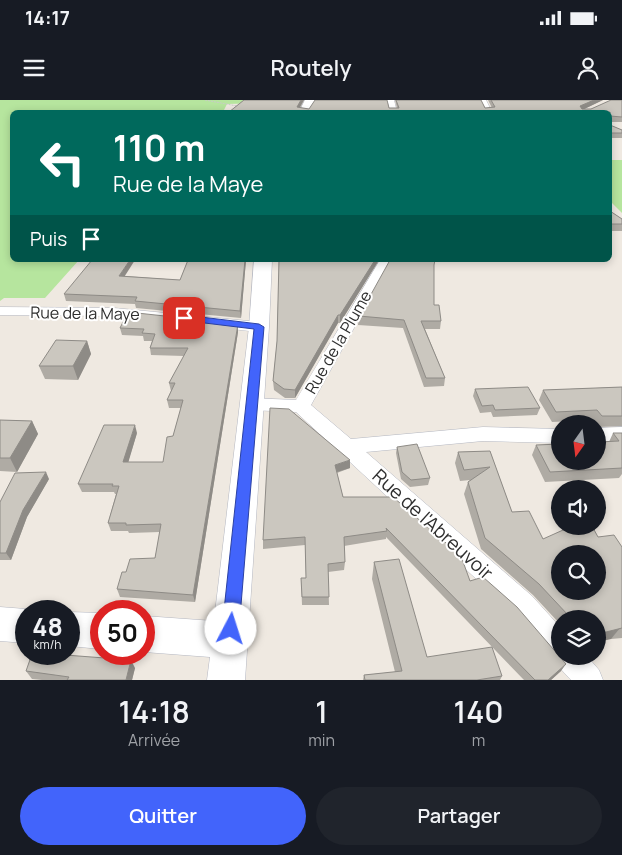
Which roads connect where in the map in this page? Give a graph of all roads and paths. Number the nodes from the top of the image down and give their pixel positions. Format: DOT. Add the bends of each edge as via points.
graph roads {
  1 [pos="205,100"];
  2 [pos="318,100"];
  3 [pos="355,101"];
  4 [pos="237,106"];
  5 [pos="309,106"];
  6 [pos="393,110"];
  7 [pos="263,262"];
  8 [pos="385,262"];
  9 [pos="0,311"];
  10 [pos="259,327"];
  11 [pos="251,404"];
  12 [pos="301,406"];
  13 [pos="622,434"];
  14 [pos="606,435"];
  15 [pos="551,436"];
  16 [pos="347,447"];
  17 [pos="0,624"];
  18 [pos="15,625"];
  19 [pos="155,635"];
  20 [pos="551,637"];
  21 [pos="230,640"];
  22 [pos="576,665"];
  23 [pos="226,680"];
  24 [pos="589,680"];
  1 -- 4 [label="path"];
  2 -- 5 [label="street"];
  3 -- 6 [label="street" via="391,102"];
  7 -- 10 [label="main road"];
  8 -- 12 [label="street, Rue de la Plume"];
  9 -- 10 [label="street, Rue de la Maye" via="114,312"];
  10 -- 11 [label="main road"];
  11 -- 12 [label="street, Rue de la Plume"];
  11 -- 21 [label="main road"];
  12 -- 16 [label="street, Rue de l'Abreuvoir"];
  13 -- 14 [label="street"];
  15 -- 16 [label="street" via="483,434"];
  16 -- 20 [label="street, Rue de l'Abreuvoir" via="523,605"];
  17 -- 18 [label="main road"];
  19 -- 21 [label="main road"];
  21 -- 23 [label="main road"];
  22 -- 24 [label="street"];
}
